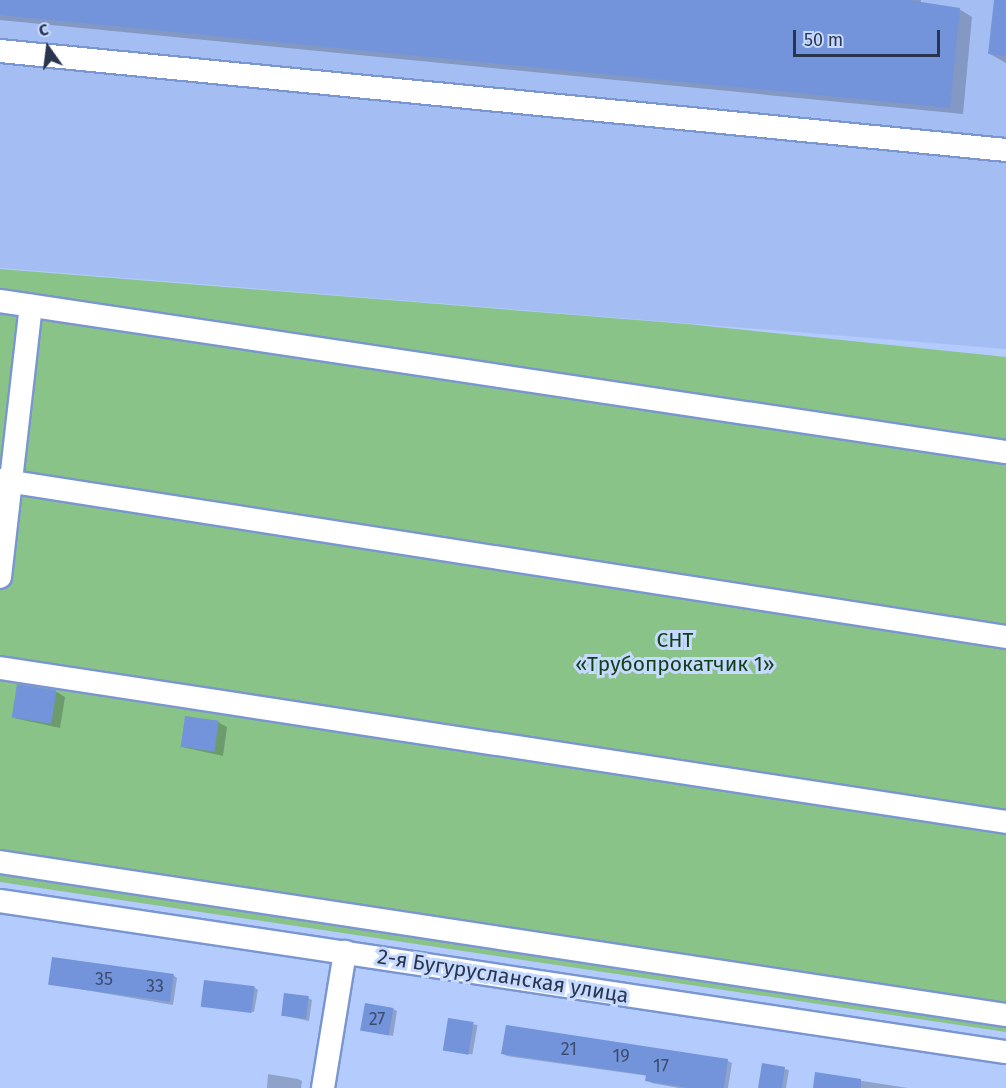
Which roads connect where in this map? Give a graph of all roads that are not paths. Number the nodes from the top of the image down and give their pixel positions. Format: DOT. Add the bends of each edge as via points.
graph roads {
  1 [pos="0,51"];
  2 [pos="1006,150"];
  3 [pos="0,301"];
  4 [pos="31,306"];
  5 [pos="1006,452"];
  6 [pos="5,481"];
  7 [pos="0,577"];
  8 [pos="1006,637"];
  9 [pos="0,668"];
  10 [pos="1006,822"];
  11 [pos="0,862"];
  12 [pos="0,901"];
  13 [pos="345,952"];
  14 [pos="1006,1015"];
  15 [pos="1006,1052"];
  16 [pos="323,1088"];
  1 -- 2 [label="street"];
  3 -- 4 [label="street"];
  4 -- 5 [label="street"];
  4 -- 6 [label="street"];
  6 -- 7 [label="street"];
  6 -- 8 [label="street"];
  9 -- 10 [label="street"];
  11 -- 14 [label="street"];
  12 -- 13 [label="street, 2-я Бугурусланская улица"];
  13 -- 15 [label="street, 2-я Бугурусланская улица"];
  13 -- 16 [label="street"];
}
